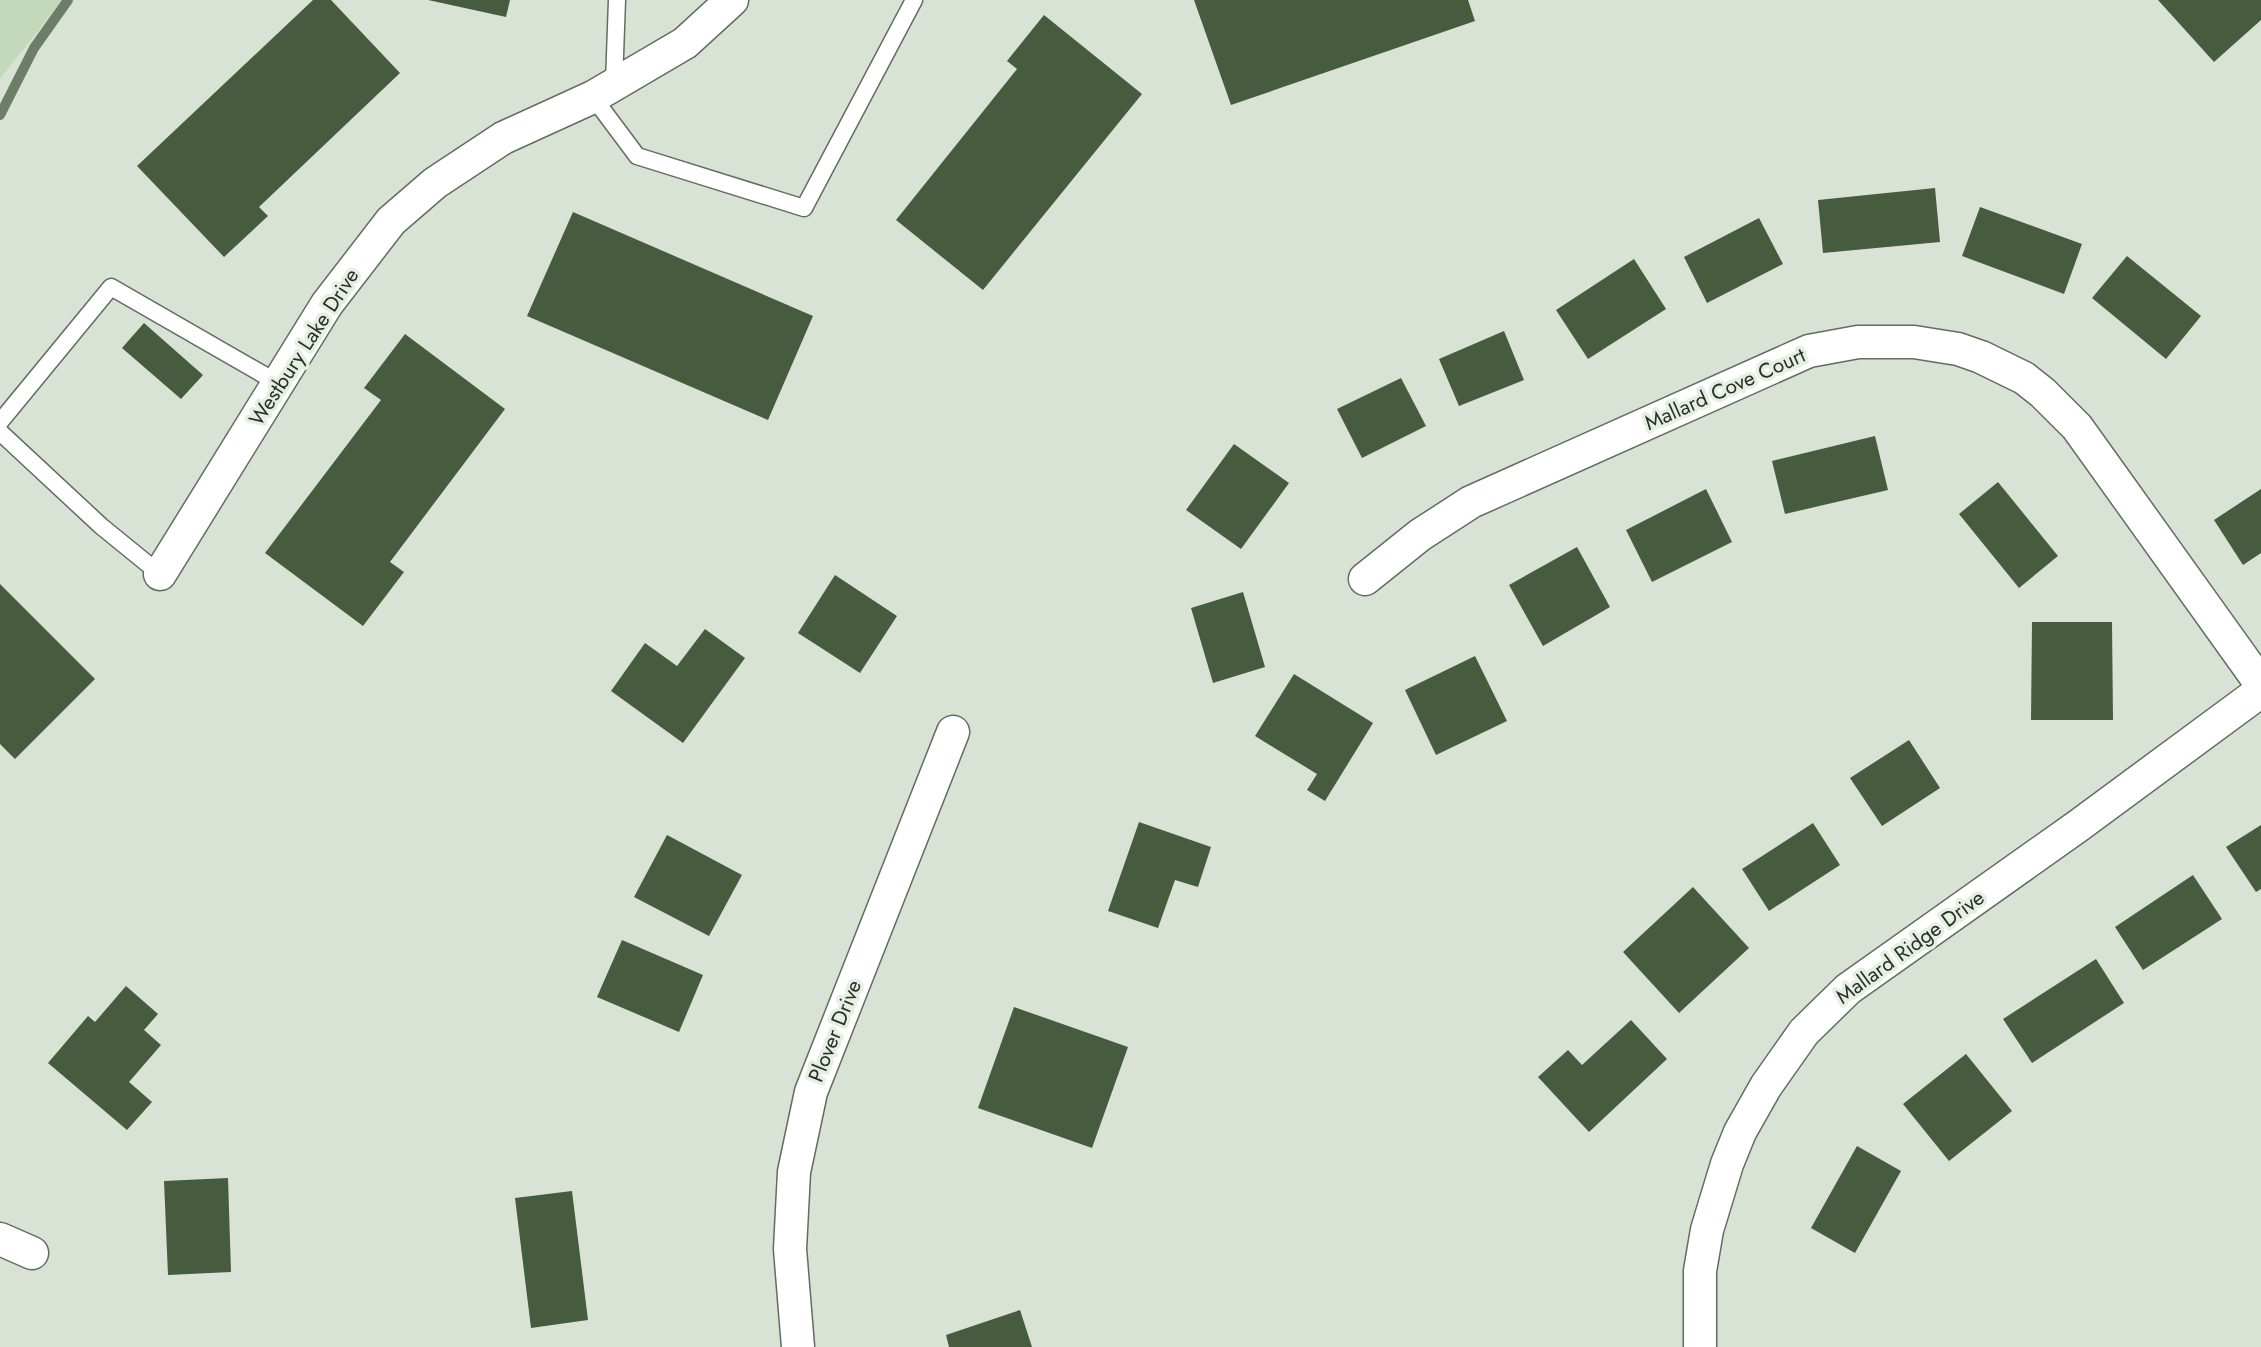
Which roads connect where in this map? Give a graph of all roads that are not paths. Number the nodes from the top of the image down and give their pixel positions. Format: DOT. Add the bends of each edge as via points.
graph roads {
  1 [pos="617,0"];
  2 [pos="732,0"];
  3 [pos="914,0"];
  4 [pos="603,90"];
  5 [pos="278,383"];
  6 [pos="0,422"];
  7 [pos="0,432"];
  8 [pos="160,574"];
  9 [pos="1365,579"];
  10 [pos="2261,684"];
  11 [pos="2261,691"];
  12 [pos="953,732"];
  13 [pos="0,1239"];
  14 [pos="32,1253"];
  15 [pos="798,1347"];
  16 [pos="1700,1347"];
  1 -- 4 [label="lane"];
  2 -- 4 [label="street, Westbury Lake Drive" via="685,43"];
  3 -- 4 [label="lane" via="804,208 637,156"];
  4 -- 5 [label="street, Westbury Lake Drive" via="503,138 435,183 391,221 327,304"];
  5 -- 6 [label="lane" via="111,287"];
  5 -- 8 [label="street, Westbury Lake Drive"];
  7 -- 8 [label="lane"];
  9 -- 10 [label="street, Mallard Cove Court" via="1471,502 1733,383 1809,351 1858,342 1914,342 1981,357 2043,393 2077,427"];
  11 -- 16 [label="street, Mallard Ridge Drive" via="1848,989 1804,1032 1766,1086 1727,1164 1700,1271"];
  12 -- 15 [label="street, Plover Drive" via="811,1092 794,1172 790,1249"];
  13 -- 14 [label="street"];
}
